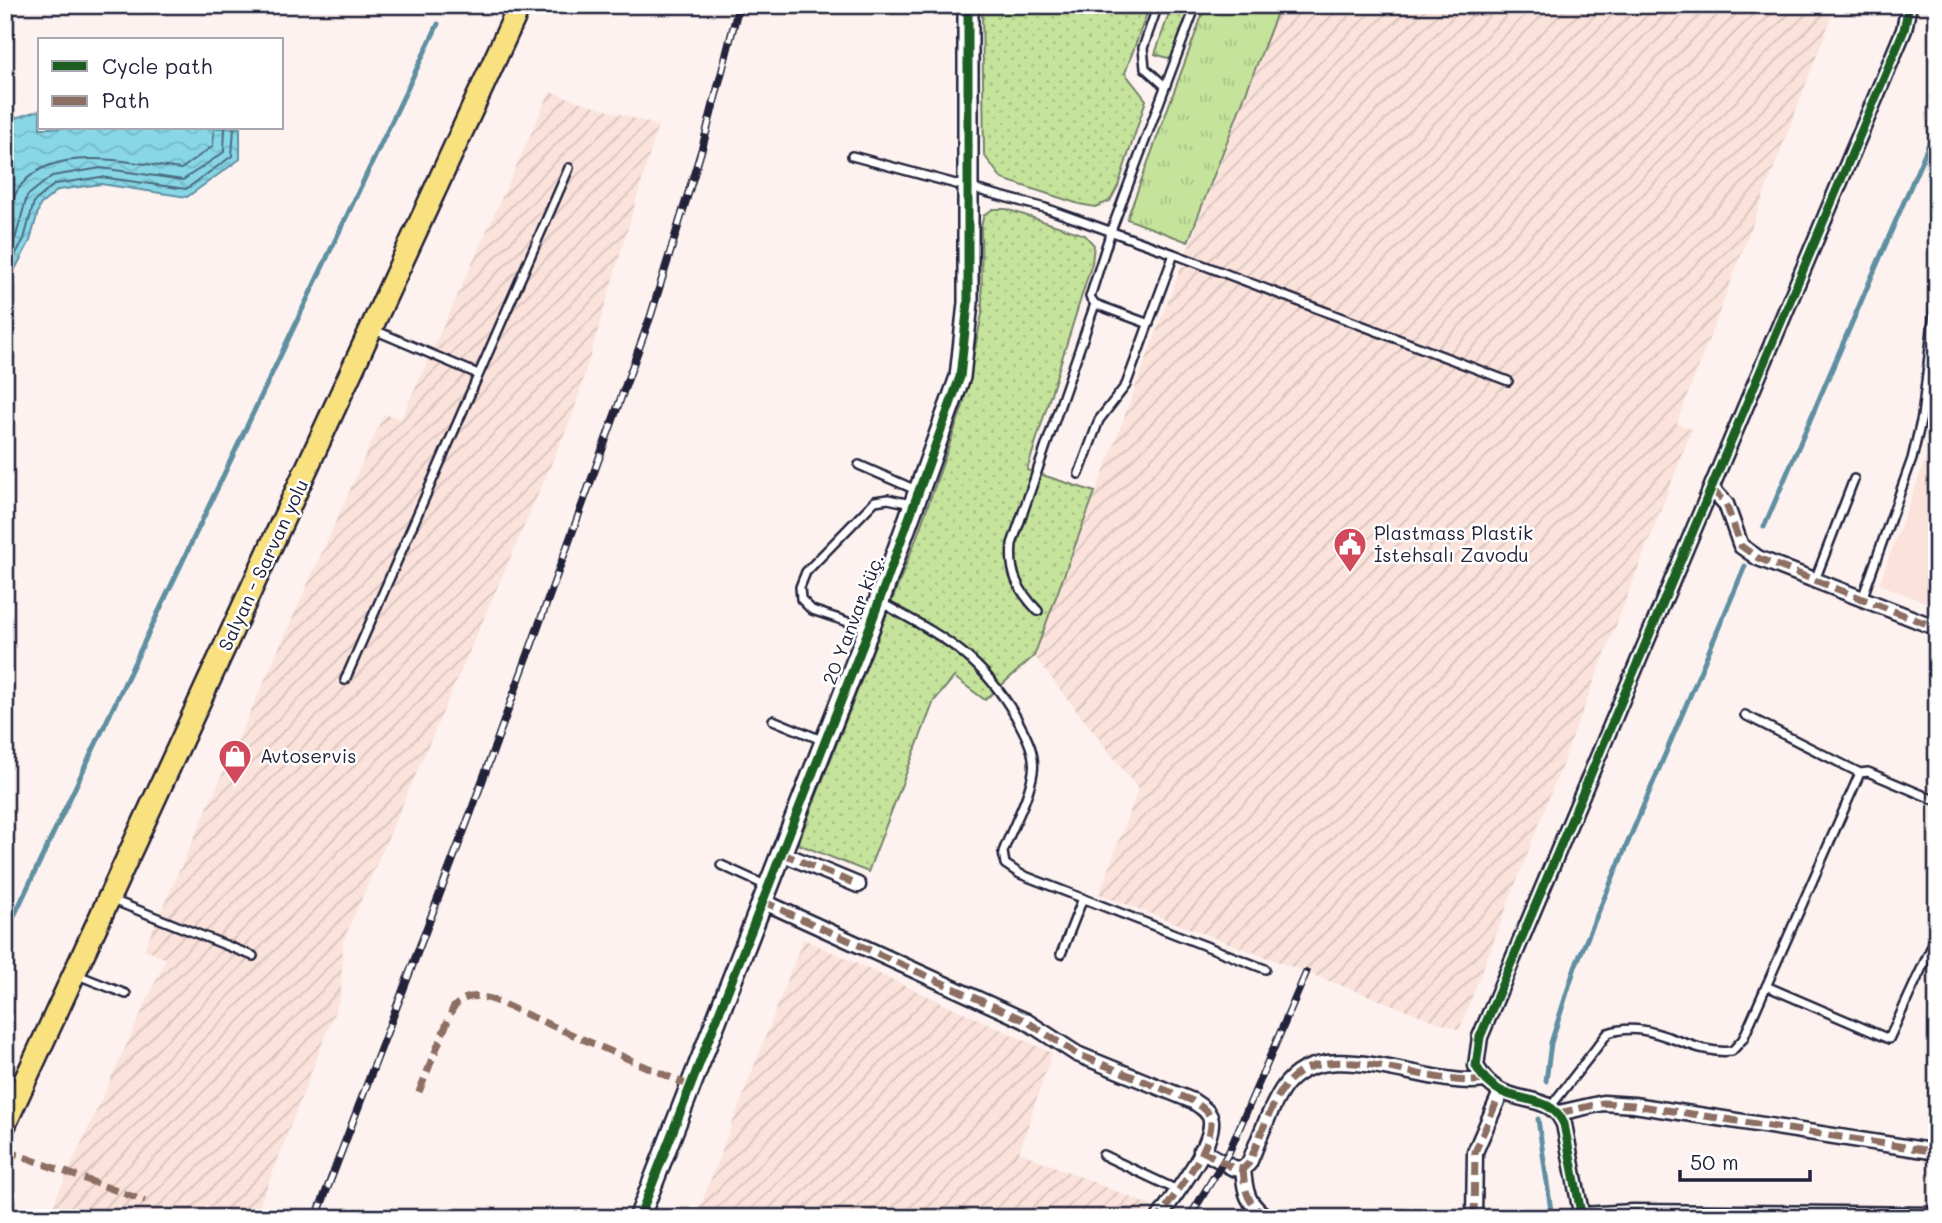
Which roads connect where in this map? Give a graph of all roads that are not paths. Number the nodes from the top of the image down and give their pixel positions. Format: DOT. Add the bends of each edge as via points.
graph roads {
  1 [pos="520,5"];
  2 [pos="968,5"];
  3 [pos="1158,5"];
  4 [pos="1196,5"];
  5 [pos="1909,5"];
  6 [pos="1165,86"];
  7 [pos="852,156"];
  8 [pos="569,168"];
  9 [pos="968,187"];
  10 [pos="1111,230"];
  11 [pos="1174,254"];
  12 [pos="1936,295"];
  13 [pos="1095,304"];
  14 [pos="1149,324"];
  15 [pos="371,329"];
  16 [pos="478,374"];
  17 [pos="1508,382"];
  18 [pos="859,465"];
  19 [pos="1079,474"];
  20 [pos="1854,479"];
  21 [pos="1712,489"];
  22 [pos="917,498"];
  23 [pos="1815,580"];
  24 [pos="1862,599"];
  25 [pos="879,602"];
  26 [pos="1038,611"];
  27 [pos="1937,628"];
  28 [pos="869,629"];
  29 [pos="345,680"];
  30 [pos="1745,715"];
  31 [pos="773,720"];
  32 [pos="825,741"];
  33 [pos="1860,773"];
  34 [pos="1937,801"];
  35 [pos="781,853"];
  36 [pos="721,865"];
  37 [pos="858,885"];
  38 [pos="765,894"];
  39 [pos="1083,898"];
  40 [pos="109,899"];
  41 [pos="1937,935"];
  42 [pos="1061,954"];
  43 [pos="253,956"];
  44 [pos="1265,969"];
  45 [pos="75,974"];
  46 [pos="1766,986"];
  47 [pos="126,994"];
  48 [pos="1484,1080"];
  49 [pos="1501,1092"];
  50 [pos="1555,1109"];
  51 [pos="5,1124"];
  52 [pos="1201,1150"];
  53 [pos="1937,1152"];
  54 [pos="1103,1155"];
  55 [pos="1243,1169"];
  56 [pos="1177,1190"];
  57 [pos="1937,1215"];
  58 [pos="1582,1217"];
  59 [pos="639,1218"];
  60 [pos="1159,1218"];
  61 [pos="1268,1218"];
  62 [pos="1474,1218"];
  1 -- 15 [label="main road, Salyan - Sarvan yolu"];
  2 -- 9 [label="street, 20 Yanvar küç."];
  3 -- 6 [label="lane" via="1143,48 1144,68"];
  4 -- 6 [label="lane"];
  5 -- 21 [label="street" via="1904,30"];
  6 -- 10 [label="lane"];
  7 -- 9 [label="lane"];
  8 -- 16 [label="lane"];
  9 -- 10 [label="lane"];
  9 -- 22 [label="street, 20 Yanvar küç." via="966,338 960,377"];
  10 -- 11 [label="lane"];
  10 -- 13 [label="lane" via="1091,286"];
  11 -- 14 [label="lane"];
  11 -- 17 [label="lane"];
  12 -- 24 [label="lane" via="1922,416"];
  13 -- 14 [label="lane"];
  13 -- 26 [label="lane" via="1012,544 1010,564 1015,583"];
  14 -- 19 [label="lane" via="1126,385 1091,435"];
  15 -- 16 [label="lane"];
  15 -- 40 [label="main road, Salyan - Sarvan yolu"];
  16 -- 29 [label="lane"];
  18 -- 22 [label="lane"];
  20 -- 23 [label="lane"];
  21 -- 23 [label="street" via="1726,504 1741,545 1758,558"];
  21 -- 48 [label="street" via="1480,1037 1476,1066"];
  22 -- 25 [label="street, 20 Yanvar küç."];
  22 -- 28 [label="lane" via="874,501 806,572 800,587 801,599 812,610"];
  23 -- 24 [label="street"];
  24 -- 27 [label="street"];
  25 -- 28 [label="street, 20 Yanvar küç."];
  25 -- 39 [label="lane" via="968,655 989,676 1025,733 1032,753 1030,783 1003,852 1005,864"];
  28 -- 32 [label="street, 20 Yanvar küç."];
  30 -- 33 [label="lane"];
  31 -- 32 [label="lane"];
  32 -- 35 [label="street, 20 Yanvar küç."];
  33 -- 34 [label="lane" via="1868,772"];
  33 -- 46 [label="lane"];
  35 -- 37 [label="street"];
  35 -- 38 [label="street, 20 Yanvar küç."];
  36 -- 38 [label="lane"];
  38 -- 52 [label="street" via="1026,1021 1077,1054 1193,1101 1211,1120"];
  38 -- 59 [label="street, 20 Yanvar küç."];
  39 -- 42 [label="lane"];
  39 -- 44 [label="lane"];
  40 -- 43 [label="lane"];
  40 -- 45 [label="main road, Salyan - Sarvan yolu"];
  41 -- 46 [label="lane" via="1889,1040"];
  45 -- 47 [label="lane"];
  45 -- 51 [label="main road, Salyan - Sarvan yolu"];
  46 -- 50 [label="lane" via="1743,1039 1732,1051 1718,1053 1639,1028 1622,1028 1608,1033"];
  48 -- 49 [label="street"];
  48 -- 55 [label="street" via="1450,1082 1361,1064 1317,1065 1292,1079 1282,1091"];
  49 -- 50 [label="street"];
  49 -- 62 [label="street" via="1475,1152"];
  50 -- 53 [label="street" via="1603,1103 1634,1105"];
  50 -- 58 [label="street" via="1564,1124"];
  52 -- 55 [label="street"];
  52 -- 56 [label="street"];
  54 -- 56 [label="lane"];
  55 -- 61 [label="street" via="1249,1203"];
  56 -- 60 [label="street"];
  57 -- 58 [label="street" via="1633,1212"];
}
